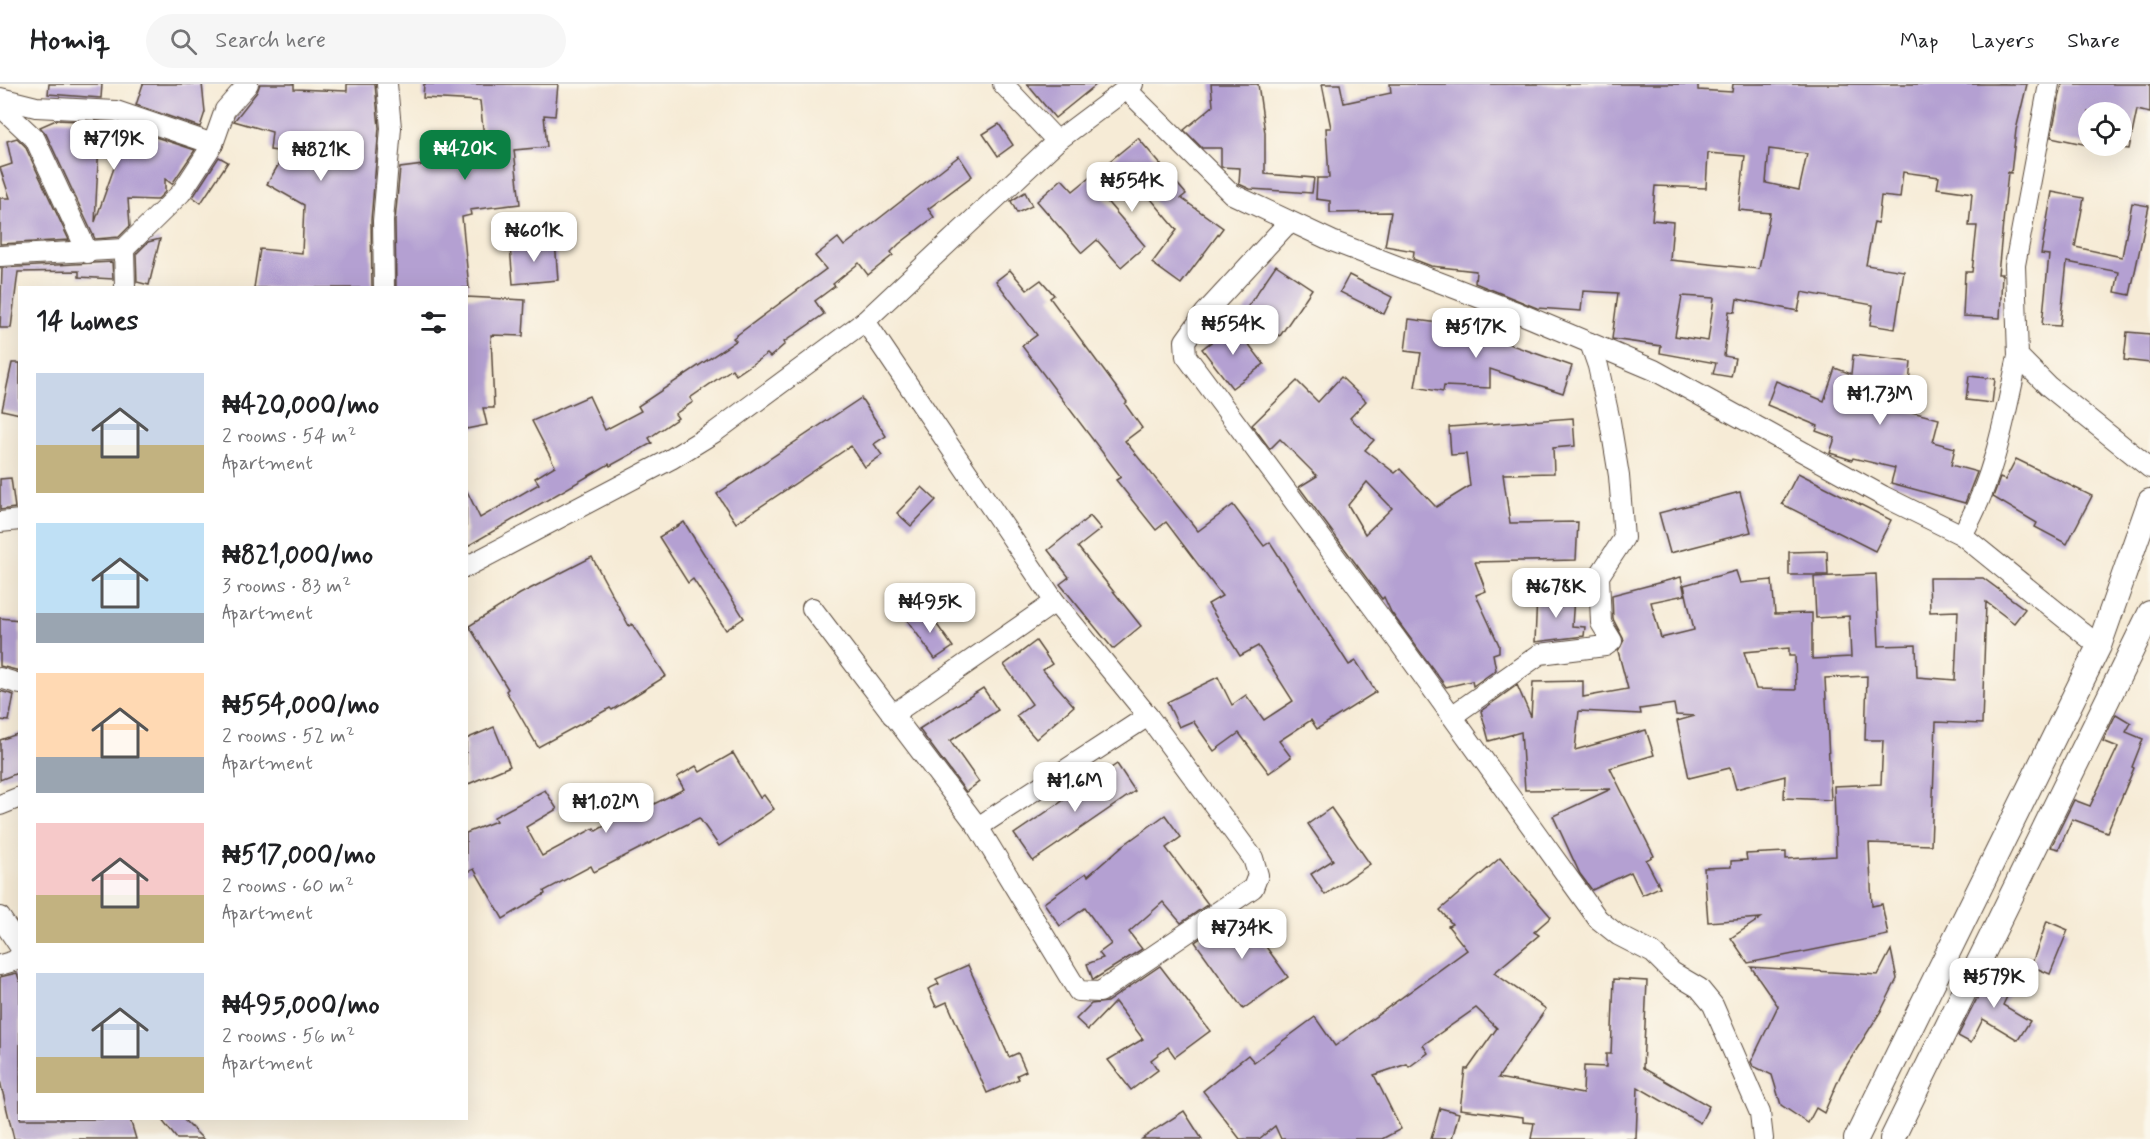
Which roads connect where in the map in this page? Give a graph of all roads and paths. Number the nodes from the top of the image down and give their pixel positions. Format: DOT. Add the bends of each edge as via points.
graph roads {
  1 [pos="248,84"];
  2 [pos="387,84"];
  3 [pos="1003,84"];
  4 [pos="2049,84"];
  5 [pos="1130,86"];
  6 [pos="0,98"];
  7 [pos="0,106"];
  8 [pos="1057,141"];
  9 [pos="213,144"];
  10 [pos="1289,222"];
  11 [pos="124,249"];
  12 [pos="88,253"];
  13 [pos="0,256"];
  14 [pos="125,286"];
  15 [pos="384,286"];
  16 [pos="865,321"];
  17 [pos="1590,343"];
  18 [pos="2018,356"];
  19 [pos="2150,468"];
  20 [pos="2150,501"];
  21 [pos="18,520"];
  22 [pos="0,522"];
  23 [pos="1962,535"];
  24 [pos="468,566"];
  25 [pos="1055,602"];
  26 [pos="812,608"];
  27 [pos="2150,612"];
  28 [pos="2099,646"];
  29 [pos="0,678"];
  30 [pos="18,683"];
  31 [pos="892,715"];
  32 [pos="1148,716"];
  33 [pos="1452,716"];
  34 [pos="18,798"];
  35 [pos="0,805"];
  36 [pos="978,827"];
  37 [pos="0,917"];
  38 [pos="18,944"];
  39 [pos="18,958"];
  40 [pos="0,965"];
  41 [pos="1763,1139"];
  42 [pos="1856,1139"];
  43 [pos="1892,1139"];
  1 -- 9 [label="street" via="225,110"];
  2 -- 15 [label="street" via="391,128 383,221"];
  3 -- 8 [label="street"];
  4 -- 18 [label="street" via="2015,265"];
  5 -- 8 [label="street"];
  5 -- 10 [label="street" via="1232,194"];
  6 -- 9 [label="street" via="36,107 116,111"];
  7 -- 12 [label="street" via="35,139"];
  8 -- 16 [label="street"];
  9 -- 11 [label="street" via="181,193"];
  10 -- 17 [label="street"];
  10 -- 33 [label="street" via="1204,313 1185,341 1186,356"];
  11 -- 12 [label="street"];
  11 -- 14 [label="street"];
  12 -- 13 [label="street"];
  16 -- 24 [label="street" via="692,447"];
  16 -- 25 [label="street"];
  17 -- 23 [label="street" via="1654,370"];
  17 -- 33 [label="street" via="1610,421 1623,517 1624,538 1599,576 1601,623 1612,641 1605,646 1540,654"];
  18 -- 19 [label="street" via="2048,386"];
  18 -- 23 [label="street" via="2002,433 1978,507"];
  20 -- 28 [label="street"];
  21 -- 22 [label="street"];
  23 -- 28 [label="street"];
  25 -- 31 [label="street"];
  25 -- 32 [label="street"];
  26 -- 31 [label="street"];
  27 -- 43 [label="street"];
  28 -- 42 [label="street"];
  29 -- 30 [label="street"];
  31 -- 36 [label="street"];
  32 -- 36 [label="street"];
  32 -- 36 [label="street" via="1252,858 1258,875 1253,888 1100,992 1078,991"];
  33 -- 41 [label="street" via="1598,919 1617,935 1653,953 1672,972 1699,988 1713,1005 1760,1113"];
  34 -- 35 [label="street"];
  37 -- 38 [label="street"];
  39 -- 40 [label="street"];
}
